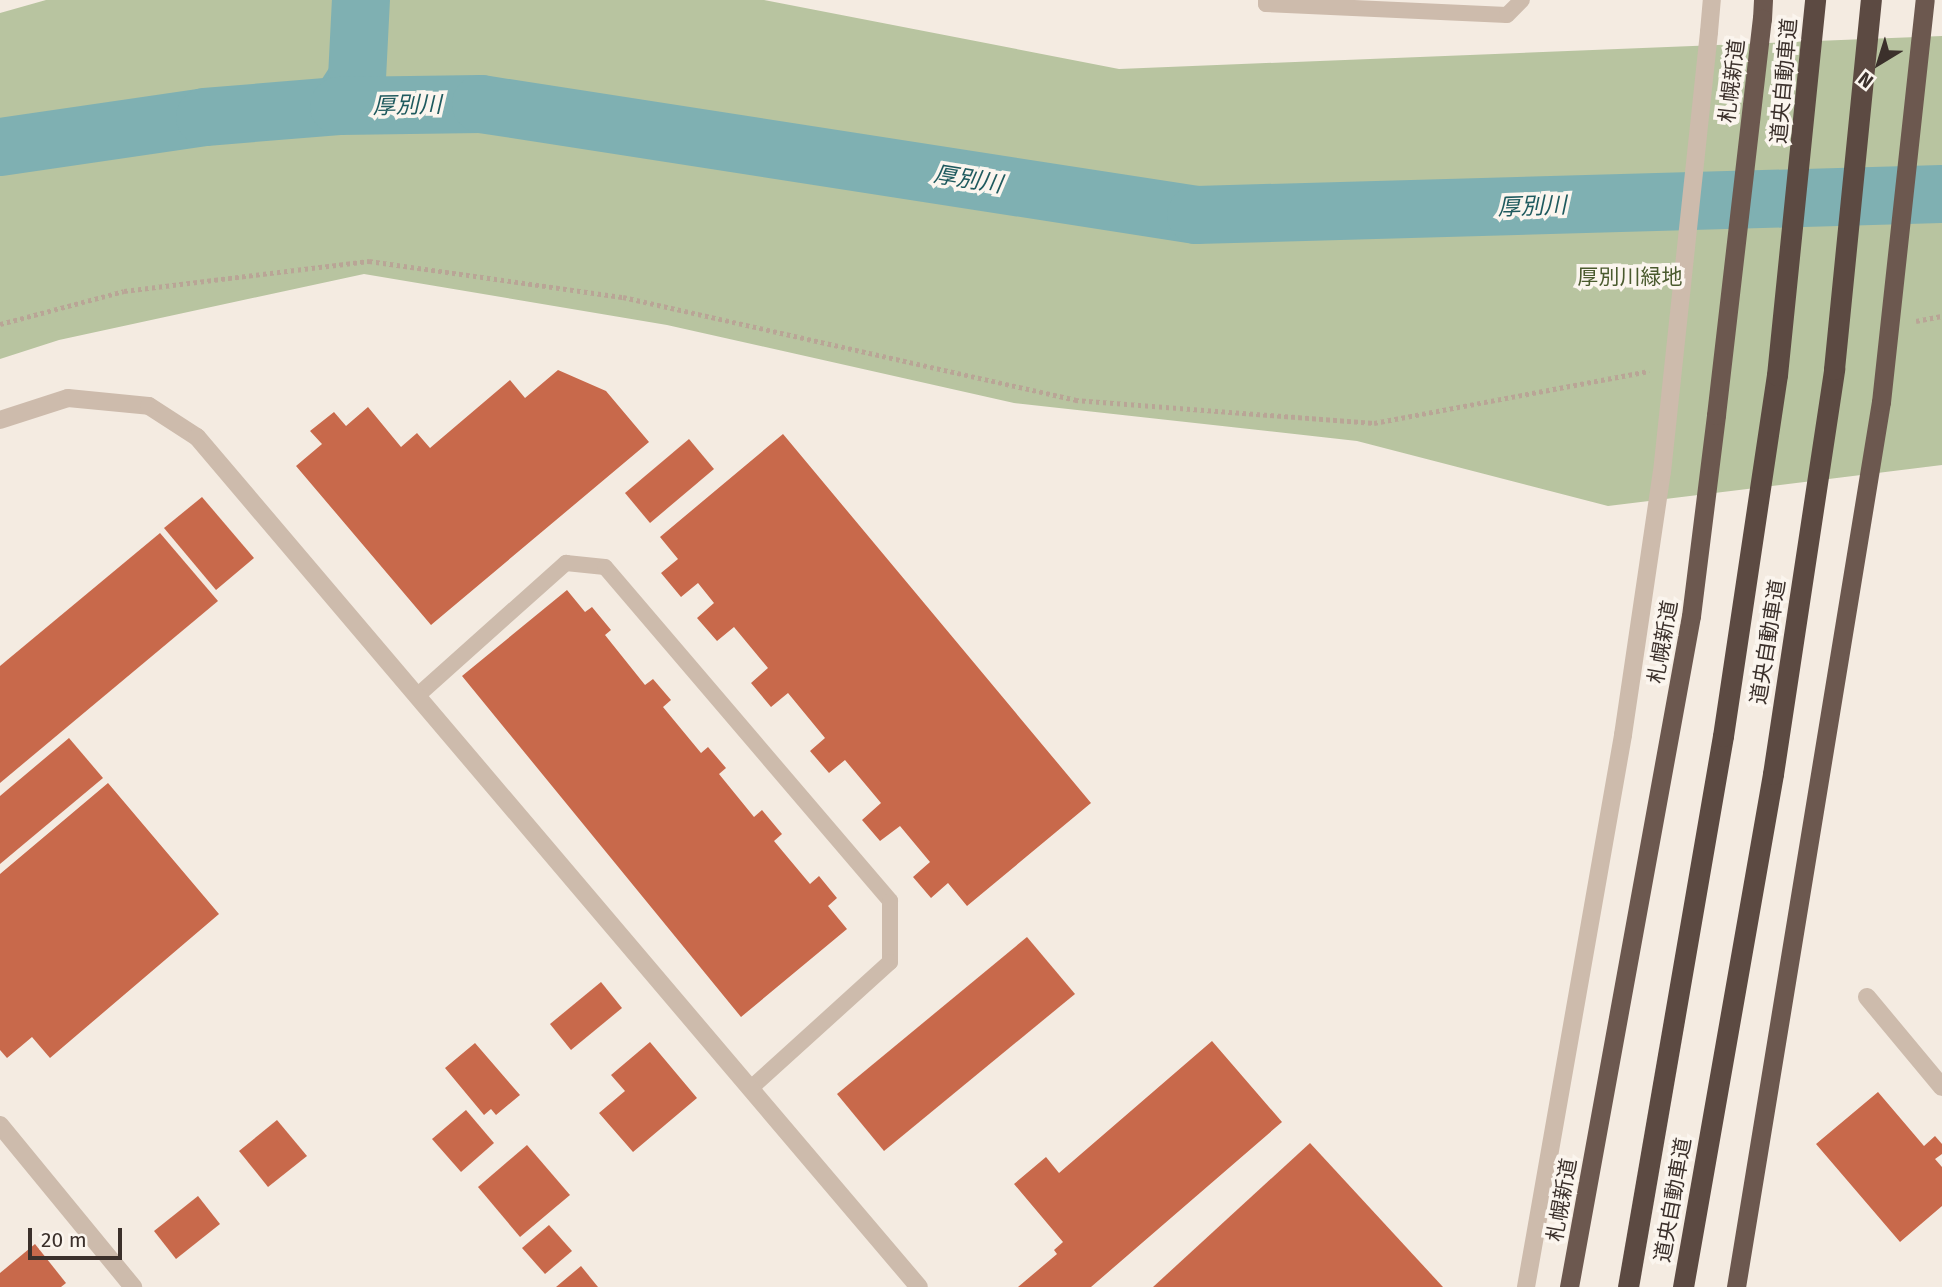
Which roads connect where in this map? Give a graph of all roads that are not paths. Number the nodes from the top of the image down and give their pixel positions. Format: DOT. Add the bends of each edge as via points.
graph roads {
  1 [pos="1266,0"];
  2 [pos="1521,0"];
  3 [pos="1712,0"];
  4 [pos="1763,0"];
  5 [pos="1815,0"];
  6 [pos="1871,0"];
  7 [pos="1925,0"];
  8 [pos="0,420"];
  9 [pos="417,696"];
  10 [pos="1867,997"];
  11 [pos="1942,1087"];
  12 [pos="750,1089"];
  13 [pos="0,1125"];
  14 [pos="133,1287"];
  15 [pos="919,1287"];
  16 [pos="1527,1287"];
  17 [pos="1569,1287"];
  18 [pos="1628,1287"];
  19 [pos="1683,1287"];
  20 [pos="1736,1287"];
  1 -- 2 [label="lane" via="1266,4 1507,15"];
  3 -- 16 [label="street, bridge" via="1662,472 1623,735"];
  4 -- 17 [label="highway, 札幌新道, bridge" via="1691,616"];
  5 -- 18 [label="highway, 道央自動車道, bridge" via="1777,375 1723,736"];
  6 -- 19 [label="highway, 道央自動車道, bridge" via="1834,369 1773,774"];
  7 -- 20 [label="highway, bridge" via="1881,402"];
  8 -- 9 [label="street" via="68,398 149,406 197,437"];
  9 -- 12 [label="street"];
  9 -- 12 [label="lane" via="566,563 605,567 890,901 890,962"];
  10 -- 11 [label="street"];
  12 -- 15 [label="street"];
  13 -- 14 [label="street"];
}
